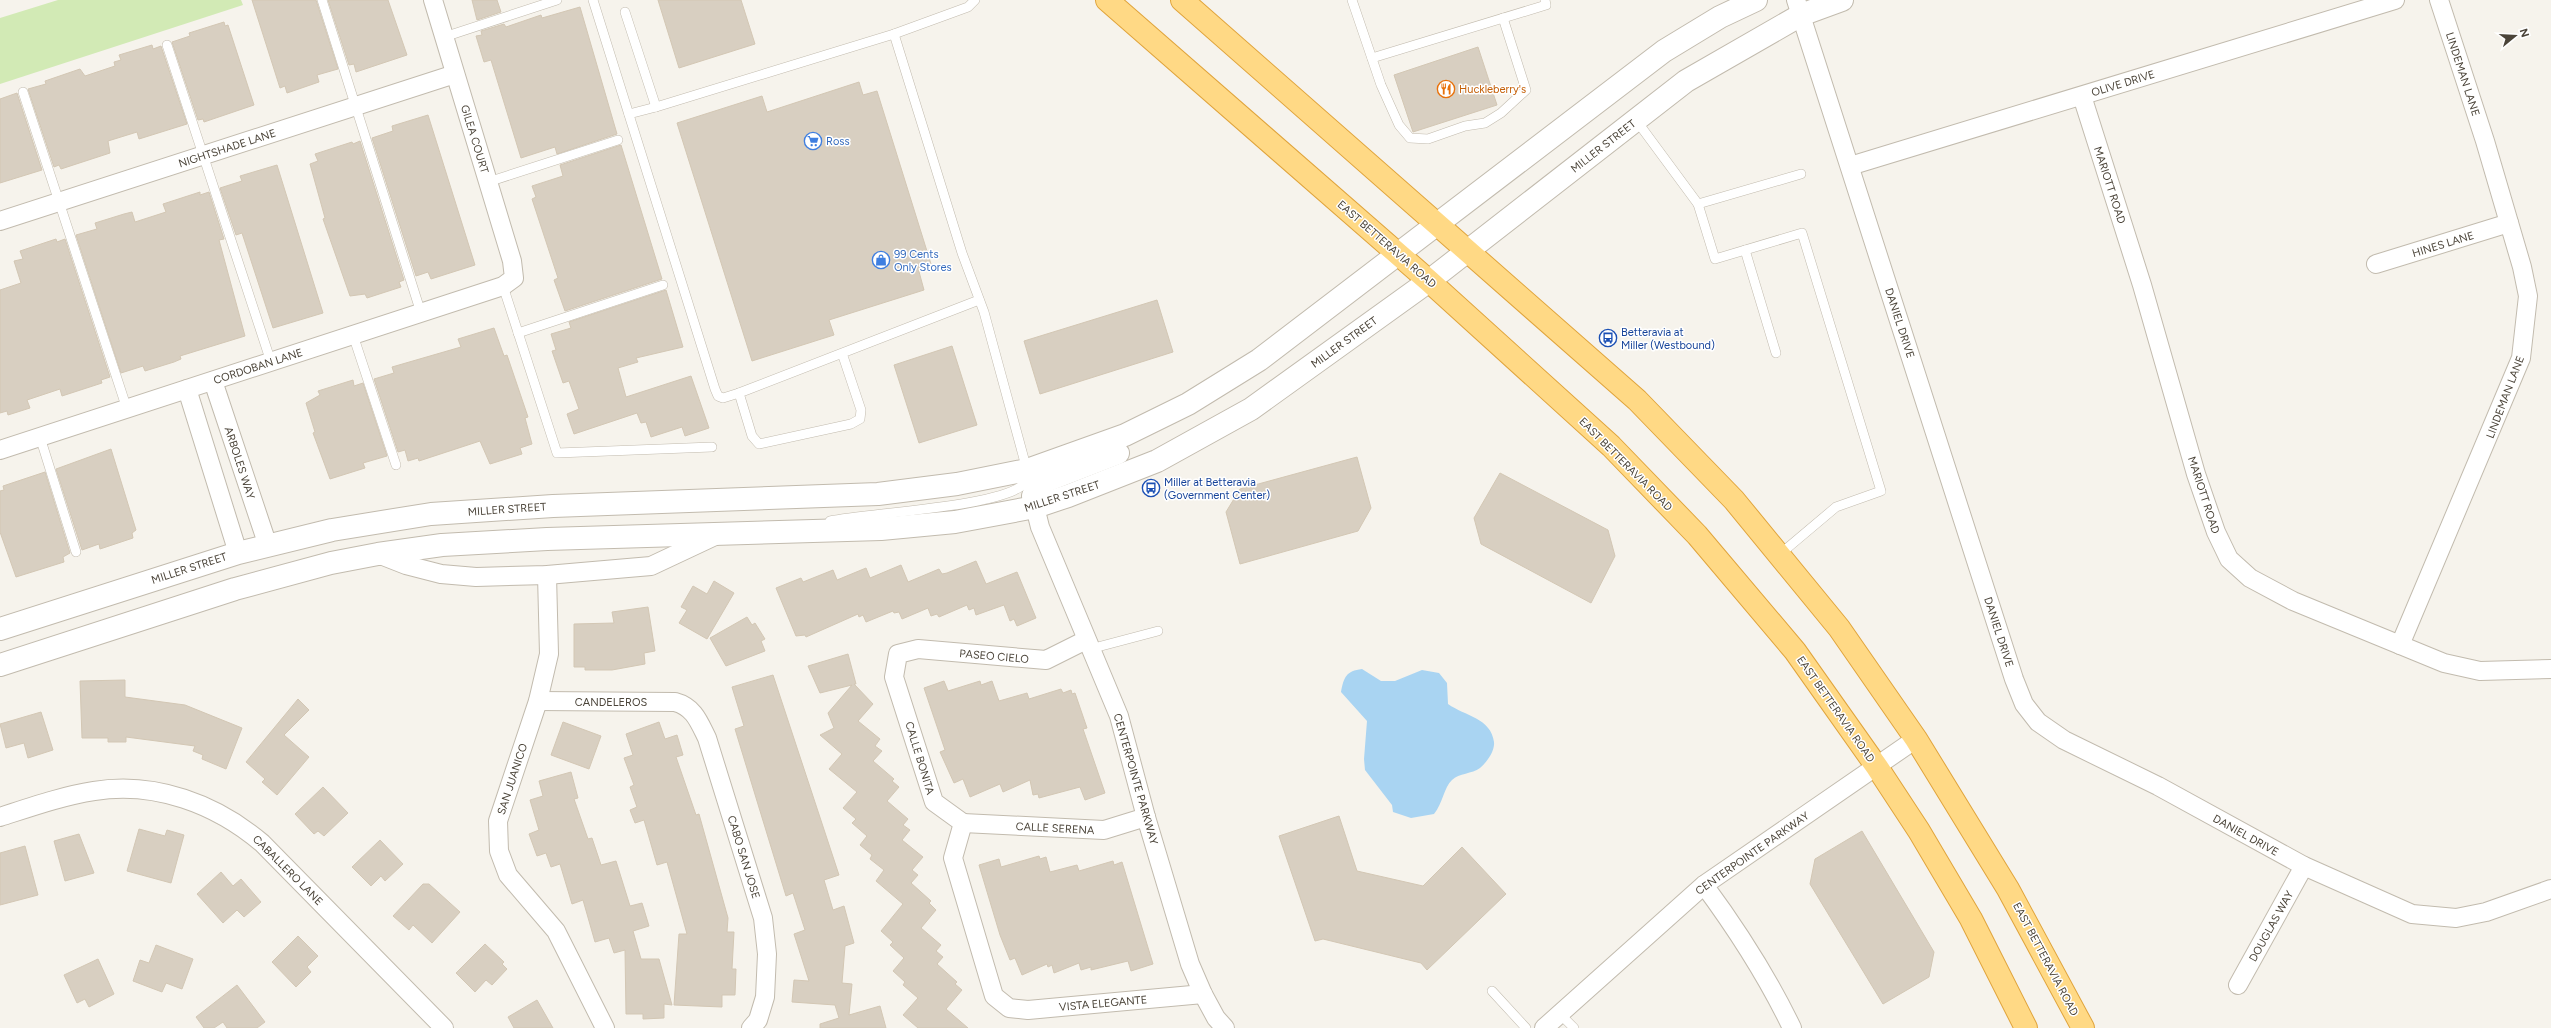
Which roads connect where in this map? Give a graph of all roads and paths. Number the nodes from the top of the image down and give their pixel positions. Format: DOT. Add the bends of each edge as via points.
graph roads {
  1 [pos="322,0"];
  2 [pos="433,0"];
  3 [pos="557,0"];
  4 [pos="593,0"];
  5 [pos="976,0"];
  6 [pos="1107,0"];
  7 [pos="1182,0"];
  8 [pos="1352,0"];
  9 [pos="1544,0"];
  10 [pos="1756,0"];
  11 [pos="1842,0"];
  12 [pos="2395,0"];
  13 [pos="2439,0"];
  14 [pos="1798,8"];
  15 [pos="625,12"];
  16 [pos="1503,18"];
  17 [pos="894,34"];
  18 [pos="444,37"];
  19 [pos="167,45"];
  20 [pos="1372,58"];
  21 [pos="455,74"];
  22 [pos="23,92"];
  23 [pos="2082,96"];
  24 [pos="355,106"];
  25 [pos="656,106"];
  26 [pos="629,114"];
  27 [pos="1636,120"];
  28 [pos="618,140"];
  29 [pos="203,156"];
  30 [pos="1850,166"];
  31 [pos="1800,174"];
  32 [pos="488,182"];
  33 [pos="59,202"];
  34 [pos="1698,204"];
  35 [pos="0,221"];
  36 [pos="2509,223"];
  37 [pos="1438,225"];
  38 [pos="1468,250"];
  39 [pos="1745,250"];
  40 [pos="1399,255"];
  41 [pos="2376,264"];
  42 [pos="1429,281"];
  43 [pos="508,282"];
  44 [pos="663,285"];
  45 [pos="979,300"];
  46 [pos="421,313"];
  47 [pos="518,333"];
  48 [pos="353,335"];
  49 [pos="842,353"];
  50 [pos="1776,353"];
  51 [pos="271,362"];
  52 [pos="213,381"];
  53 [pos="187,389"];
  54 [pos="739,393"];
  55 [pos="1188,404"];
  56 [pos="127,409"];
  57 [pos="40,437"];
  58 [pos="712,447"];
  59 [pos="0,450"];
  60 [pos="396,465"];
  61 [pos="1027,470"];
  62 [pos="1035,507"];
  63 [pos="783,531"];
  64 [pos="722,533"];
  65 [pos="268,546"];
  66 [pos="76,552"];
  67 [pos="238,553"];
  68 [pos="378,554"];
  69 [pos="1779,555"];
  70 [pos="547,575"];
  71 [pos="0,629"];
  72 [pos="1158,631"];
  73 [pos="1088,645"];
  74 [pos="2400,646"];
  75 [pos="898,654"];
  76 [pos="0,665"];
  77 [pos="2551,669"];
  78 [pos="538,701"];
  79 [pos="683,704"];
  80 [pos="1916,739"];
  81 [pos="1877,767"];
  82 [pos="1146,816"];
  83 [pos="0,817"];
  84 [pos="963,823"];
  85 [pos="2304,866"];
  86 [pos="1704,885"];
  87 [pos="2551,889"];
  88 [pos="2238,986"];
  89 [pos="1492,991"];
  90 [pos="1203,994"];
  91 [pos="1560,1014"];
  92 [pos="755,1024"];
  93 [pos="444,1028"];
  94 [pos="605,1028"];
  95 [pos="1225,1028"];
  96 [pos="1526,1028"];
  97 [pos="1544,1028"];
  98 [pos="1574,1028"];
  99 [pos="1792,1028"];
  100 [pos="2026,1028"];
  101 [pos="2083,1028"];
  1 -- 24 [label="lane"];
  2 -- 18 [label="street, GILEA COURT"];
  3 -- 18 [label="lane"];
  4 -- 26 [label="lane"];
  5 -- 17 [label="lane" via="968,7"];
  6 -- 40 [label="highway, EAST BETTERAVIA ROAD"];
  7 -- 37 [label="highway, EAST BETTERAVIA ROAD"];
  8 -- 20 [label="lane"];
  9 -- 16 [label="lane" via="1546,5"];
  10 -- 37 [label="street, MILLER STREET" via="1664,51"];
  11 -- 14 [label="street, MILLER STREET"];
  12 -- 23 [label="street, OLIVE DRIVE"];
  13 -- 36 [label="street, LINDEMAN LANE"];
  14 -- 27 [label="street, MILLER STREET" via="1686,81"];
  14 -- 30 [label="street, DANIEL DRIVE"];
  15 -- 25 [label="lane"];
  16 -- 20 [label="lane"];
  16 -- 20 [label="lane" via="1526,90 1494,119 1428,139 1410,138 1399,125"];
  17 -- 25 [label="lane"];
  17 -- 45 [label="lane"];
  18 -- 21 [label="street, GILEA COURT"];
  19 -- 29 [label="lane"];
  21 -- 24 [label="street, NIGHTSHADE LANE"];
  21 -- 32 [label="street, GILEA COURT"];
  22 -- 33 [label="lane"];
  23 -- 30 [label="street, OLIVE DRIVE"];
  23 -- 74 [label="street, MARIOTT ROAD" via="2142,285 2196,474 2216,532 2229,558 2250,578 2293,601"];
  24 -- 29 [label="street, NIGHTSHADE LANE"];
  24 -- 46 [label="lane"];
  25 -- 26 [label="lane"];
  26 -- 54 [label="lane" via="715,389 718,396 723,398"];
  27 -- 34 [label="lane"];
  27 -- 38 [label="street, MILLER STREET"];
  28 -- 32 [label="lane"];
  29 -- 33 [label="street, NIGHTSHADE LANE"];
  29 -- 51 [label="lane"];
  30 -- 85 [label="street, DANIEL DRIVE" via="2024,704 2038,722 2064,740 2158,786"];
  31 -- 34 [label="lane"];
  32 -- 43 [label="street, GILEA COURT" via="512,261"];
  33 -- 35 [label="street, NIGHTSHADE LANE"];
  33 -- 56 [label="lane"];
  34 -- 39 [label="lane" via="1715,259"];
  36 -- 41 [label="street, HINES LANE"];
  36 -- 74 [label="street, LINDEMAN LANE" via="2528,296 2521,358"];
  37 -- 38 [label="highway, EAST BETTERAVIA ROAD"];
  37 -- 40 [label="street, MILLER STREET"];
  38 -- 42 [label="street, MILLER STREET"];
  38 -- 69 [label="highway, EAST BETTERAVIA ROAD" via="1637,400 1734,500"];
  39 -- 50 [label="lane"];
  39 -- 69 [label="lane" via="1802,233 1882,491 1836,507"];
  40 -- 42 [label="highway, EAST BETTERAVIA ROAD"];
  40 -- 55 [label="street, MILLER STREET" via="1259,360"];
  42 -- 62 [label="street, MILLER STREET" via="1251,408 1212,431 1157,461"];
  42 -- 81 [label="highway, EAST BETTERAVIA ROAD" via="1611,446 1697,535 1795,651"];
  43 -- 46 [label="street, CORDOBAN LANE"];
  43 -- 47 [label="lane"];
  44 -- 47 [label="lane"];
  45 -- 49 [label="lane"];
  45 -- 61 [label="lane"];
  46 -- 48 [label="street, CORDOBAN LANE"];
  47 -- 58 [label="lane" via="556,453"];
  48 -- 51 [label="street, CORDOBAN LANE"];
  48 -- 60 [label="lane"];
  49 -- 54 [label="lane"];
  49 -- 54 [label="lane" via="861,410 860,419 851,424 759,444 752,436"];
  51 -- 52 [label="street, CORDOBAN LANE"];
  52 -- 53 [label="street, CORDOBAN LANE"];
  52 -- 65 [label="street, ARBOLES WAY"];
  53 -- 56 [label="street, CORDOBAN LANE"];
  53 -- 67 [label="street"];
  55 -- 61 [label="street, MILLER STREET" via="1125,435"];
  55 -- 62 [label="street" via="1168,426 1141,444 1038,484 1033,496"];
  56 -- 57 [label="street, CORDOBAN LANE"];
  57 -- 59 [label="street, CORDOBAN LANE"];
  57 -- 66 [label="lane"];
  61 -- 63 [label="lane, MILLER STREET" via="1025,484 1013,491 978,500 858,516"];
  61 -- 65 [label="street, MILLER STREET" via="957,484 878,494 553,506 431,514 332,530"];
  62 -- 63 [label="street, MILLER STREET" via="955,522 881,529"];
  62 -- 73 [label="street, CENTERPOINTE PARKWAY" via="1040,527"];
  63 -- 64 [label="street, MILLER STREET"];
  64 -- 68 [label="street, MILLER STREET" via="442,545"];
  64 -- 70 [label="street, MILLER STREET" via="651,566"];
  65 -- 67 [label="street, MILLER STREET"];
  67 -- 71 [label="street, MILLER STREET"];
  68 -- 70 [label="street, MILLER STREET" via="406,565 441,574 476,577"];
  68 -- 76 [label="street, MILLER STREET" via="330,563 235,589"];
  69 -- 80 [label="highway, EAST BETTERAVIA ROAD" via="1839,628"];
  70 -- 78 [label="street, SAN JUANICO" via="549,654"];
  72 -- 73 [label="lane"];
  73 -- 75 [label="street, PASEO CIELO" via="1046,660 918,649"];
  73 -- 82 [label="street, CENTERPOINTE PARKWAY" via="1119,716"];
  74 -- 77 [label="street, MARIOTT ROAD" via="2444,663 2480,671"];
  75 -- 84 [label="street, CALLE BONITA" via="894,677 934,802"];
  78 -- 79 [label="street, CANDELEROS"];
  78 -- 94 [label="street, SAN JUANICO" via="498,821 499,851 508,875 556,931"];
  79 -- 92 [label="street, CABO SAN JOSE" via="695,713 707,738 763,918 767,954 765,997"];
  80 -- 81 [label="street, CENTERPOINTE PARKWAY"];
  80 -- 101 [label="highway, EAST BETTERAVIA ROAD" via="2008,889"];
  81 -- 86 [label="street, CENTERPOINTE PARKWAY"];
  81 -- 100 [label="highway, EAST BETTERAVIA ROAD" via="1919,831 1971,919"];
  82 -- 84 [label="street, CALLE SERENA" via="1104,830"];
  82 -- 90 [label="street, CENTERPOINTE PARKWAY" via="1190,964"];
  83 -- 93 [label="street, CABALLERO LANE" via="95,790 127,789 173,794 204,806 246,829 262,843"];
  84 -- 90 [label="street, VISTA ELEGANTE" via="953,858 994,996 1003,1005 1028,1010"];
  85 -- 87 [label="street, DANIEL DRIVE" via="2412,914 2456,918 2486,912"];
  85 -- 88 [label="street, DOUGLAS WAY"];
  86 -- 91 [label="street, CENTERPOINTE PARKWAY"];
  86 -- 99 [label="street" via="1738,931 1770,982"];
  89 -- 96 [label="lane"];
  90 -- 95 [label="street, CENTERPOINTE PARKWAY" via="1216,1018"];
  91 -- 97 [label="street, CENTERPOINTE PARKWAY"];
  91 -- 98 [label="lane"];
}
